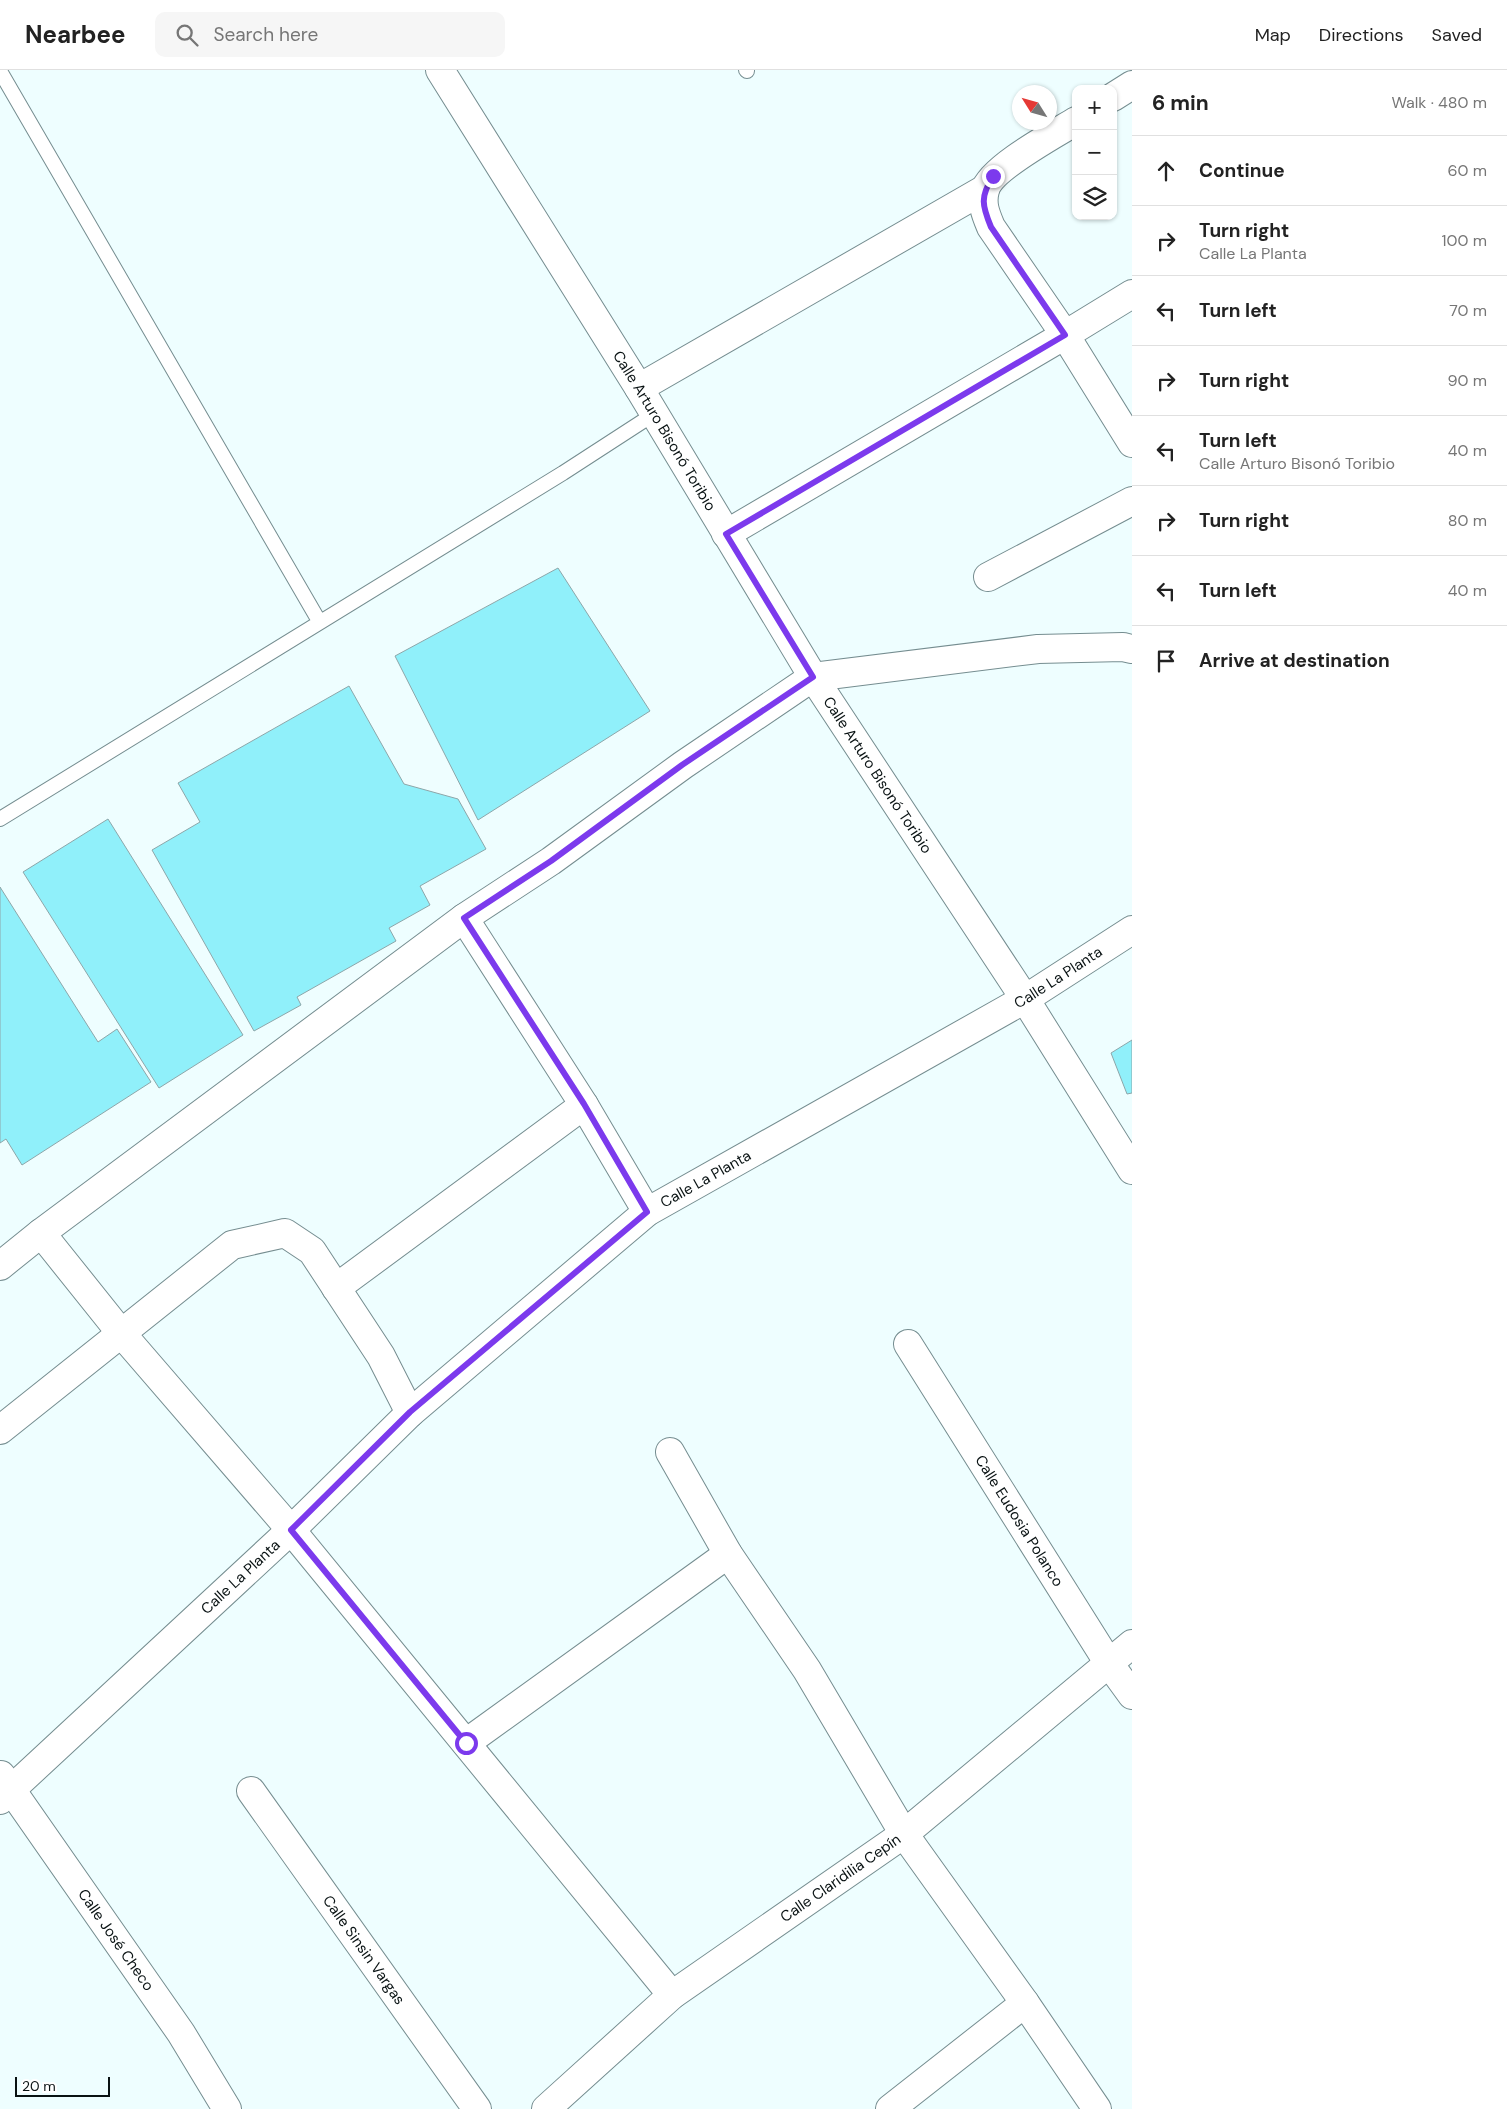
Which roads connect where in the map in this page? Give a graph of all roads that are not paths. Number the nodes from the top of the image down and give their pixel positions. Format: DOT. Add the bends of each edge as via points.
graph roads {
  1 [pos="440,70"];
  2 [pos="0,71"];
  3 [pos="1132,85"];
  4 [pos="1117,94"];
  5 [pos="1072,123"];
  6 [pos="985,189"];
  7 [pos="1132,294"];
  8 [pos="1065,335"];
  9 [pos="639,388"];
  10 [pos="654,414"];
  11 [pos="1132,443"];
  12 [pos="1132,501"];
  13 [pos="726,534"];
  14 [pos="988,577"];
  15 [pos="319,621"];
  16 [pos="1132,649"];
  17 [pos="813,677"];
  18 [pos="0,819"];
  19 [pos="464,918"];
  20 [pos="1132,930"];
  21 [pos="1025,999"];
  22 [pos="584,1104"];
  23 [pos="1132,1170"];
  24 [pos="647,1212"];
  25 [pos="41,1233"];
  26 [pos="0,1266"];
  27 [pos="336,1288"];
  28 [pos="121,1333"];
  29 [pos="908,1344"];
  30 [pos="410,1412"];
  31 [pos="0,1430"];
  32 [pos="670,1452"];
  33 [pos="291,1530"];
  34 [pos="728,1554"];
  35 [pos="1132,1644"];
  36 [pos="1108,1662"];
  37 [pos="1132,1696"];
  38 [pos="466,1743"];
  39 [pos="4,1788"];
  40 [pos="251,1791"];
  41 [pos="904,1834"];
  42 [pos="672,1995"];
  43 [pos="1024,2003"];
  44 [pos="227,2109"];
  45 [pos="476,2109"];
  46 [pos="546,2109"];
  47 [pos="890,2109"];
  48 [pos="1096,2109"];
  1 -- 9 [label="street, Calle Arturo Bisonó Toribio"];
  2 -- 15 [label="lane"];
  3 -- 4 [label="street"];
  5 -- 6 [label="street" via="1018,157 993,176"];
  6 -- 8 [label="street" via="983,207 991,227"];
  6 -- 9 [label="street"];
  7 -- 8 [label="street"];
  8 -- 11 [label="street"];
  8 -- 13 [label="street"];
  9 -- 10 [label="street, Calle Arturo Bisonó Toribio"];
  10 -- 13 [label="street, Calle Arturo Bisonó Toribio"];
  10 -- 15 [label="lane"];
  12 -- 14 [label="street"];
  13 -- 17 [label="street, Calle Arturo Bisonó Toribio"];
  15 -- 18 [label="lane"];
  16 -- 17 [label="street" via="1038,649"];
  17 -- 19 [label="street" via="682,765 551,861"];
  17 -- 21 [label="street, Calle Arturo Bisonó Toribio"];
  19 -- 22 [label="street"];
  19 -- 25 [label="street"];
  20 -- 21 [label="street, Calle La Planta"];
  21 -- 23 [label="street, Calle Arturo Bisonó Toribio"];
  21 -- 24 [label="street, Calle La Planta"];
  22 -- 24 [label="street"];
  22 -- 27 [label="street"];
  24 -- 30 [label="street, Calle La Planta"];
  25 -- 26 [label="street"];
  25 -- 28 [label="street"];
  27 -- 28 [label="street" via="312,1251 285,1233 232,1245"];
  27 -- 30 [label="street" via="381,1356"];
  28 -- 31 [label="street"];
  28 -- 33 [label="street"];
  29 -- 36 [label="street, Calle Eudosia Polanco"];
  30 -- 33 [label="street, Calle La Planta"];
  32 -- 34 [label="street"];
  33 -- 38 [label="street"];
  33 -- 39 [label="street, Calle La Planta"];
  34 -- 38 [label="street"];
  34 -- 41 [label="street" via="807,1670"];
  35 -- 36 [label="street, Calle Claridilia Cepín"];
  36 -- 37 [label="street, Calle Eudosia Polanco"];
  36 -- 41 [label="street, Calle Claridilia Cepín"];
  38 -- 42 [label="street"];
  39 -- 44 [label="street, Calle José Checo" via="181,2033"];
  40 -- 45 [label="street, Calle Sinsin Vargas"];
  41 -- 42 [label="street, Calle Claridilia Cepín"];
  41 -- 43 [label="street"];
  42 -- 46 [label="street, Calle Claridilia Cepín"];
  43 -- 47 [label="street"];
  43 -- 48 [label="street"];
}
